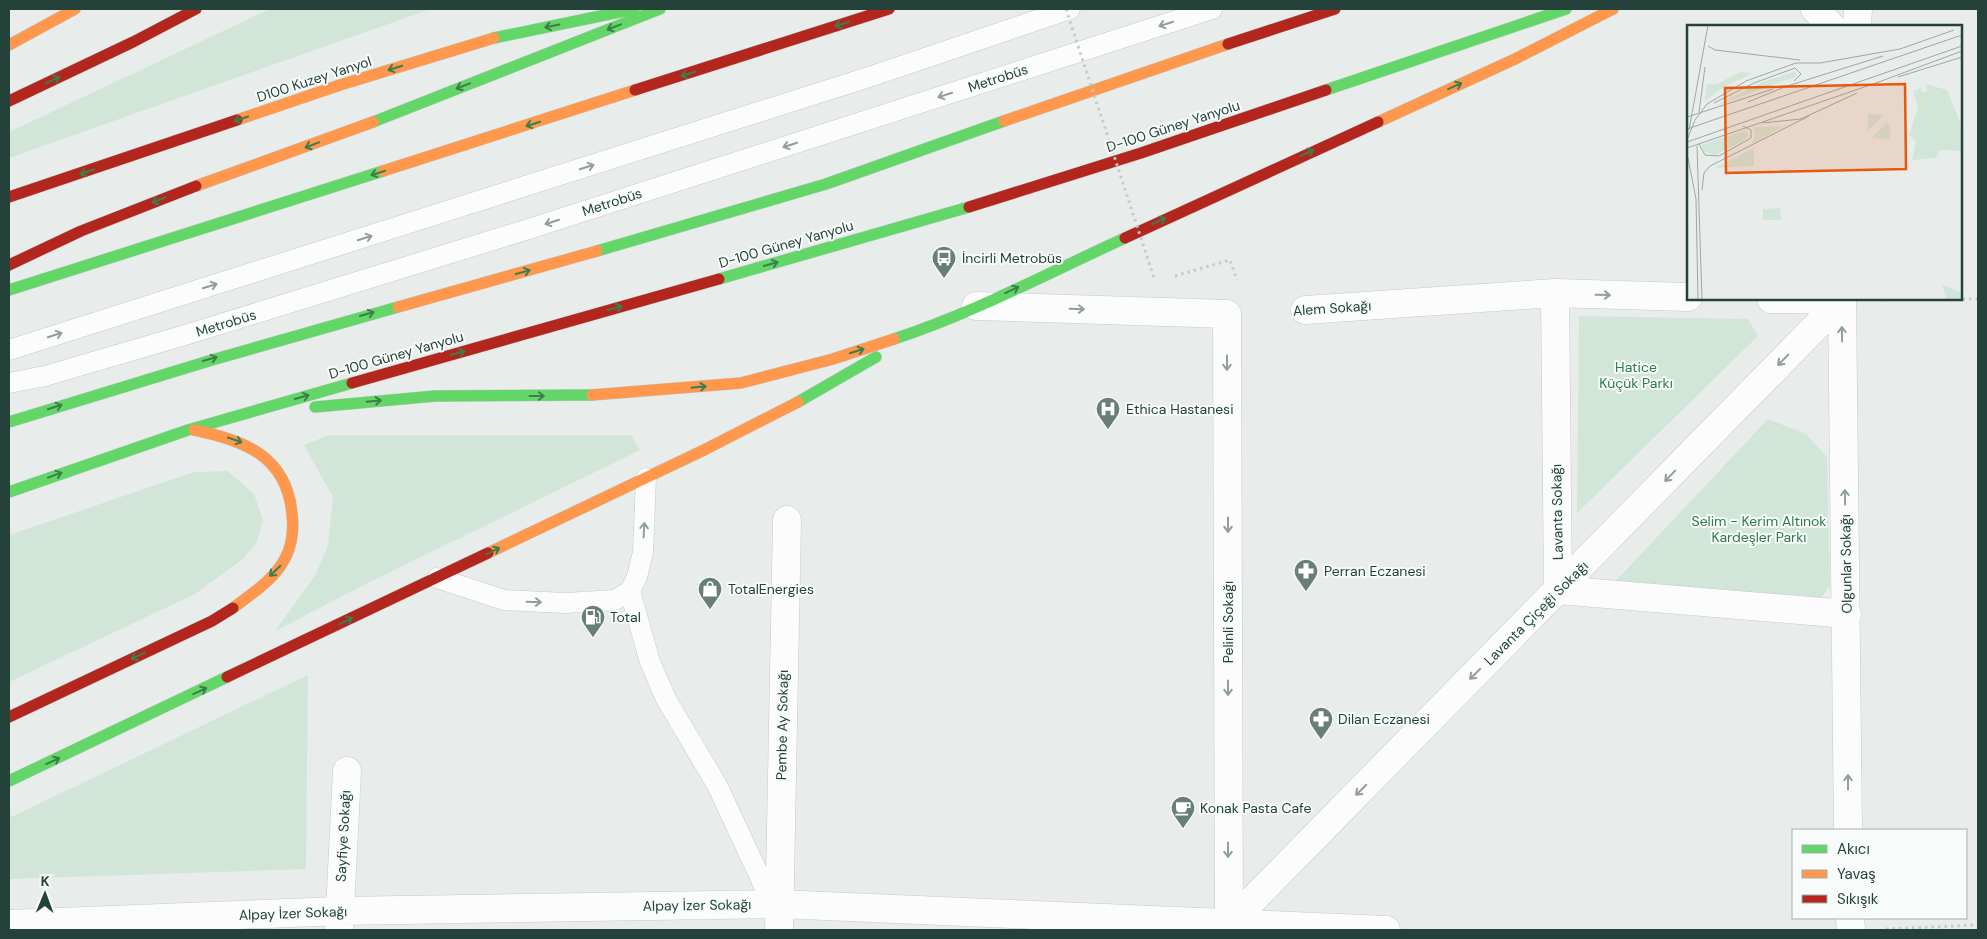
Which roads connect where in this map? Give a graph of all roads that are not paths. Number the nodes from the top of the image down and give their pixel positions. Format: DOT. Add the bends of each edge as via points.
graph roads {
  1 [pos="75,9"];
  2 [pos="196,9"];
  3 [pos="634,9"];
  4 [pos="660,9"];
  5 [pos="889,9"];
  6 [pos="1068,9"];
  7 [pos="1212,9"];
  8 [pos="1335,9"];
  9 [pos="1566,9"];
  10 [pos="1613,9"];
  11 [pos="1815,9"];
  12 [pos="1858,9"];
  13 [pos="1830,25"];
  14 [pos="1857,25"];
  15 [pos="9,45"];
  16 [pos="9,101"];
  17 [pos="9,198"];
  18 [pos="9,265"];
  19 [pos="9,290"];
  20 [pos="1555,294"];
  21 [pos="1687,297"];
  22 [pos="1842,300"];
  23 [pos="976,306"];
  24 [pos="1305,310"];
  25 [pos="919,331"];
  26 [pos="9,350"];
  27 [pos="9,383"];
  28 [pos="9,422"];
  29 [pos="188,430"];
  30 [pos="646,478"];
  31 [pos="9,492"];
  32 [pos="787,520"];
  33 [pos="437,578"];
  34 [pos="1558,590"];
  35 [pos="630,591"];
  36 [pos="1847,614"];
  37 [pos="9,717"];
  38 [pos="347,771"];
  39 [pos="9,781"];
  40 [pos="1848,829"];
  41 [pos="778,904"];
  42 [pos="339,921"];
  43 [pos="9,924"];
  44 [pos="1229,927"];
  45 [pos="779,930"];
  46 [pos="1386,930"];
  1 -- 15 [label="main road"];
  16 -- 2 [label="main road, one-way"];
  3 -- 17 [label="main road, D100 Kuzey Yanyol, one-way" via="477,42 340,85"];
  4 -- 18 [label="main road, one-way" via="166,197 55,241"];
  5 -- 19 [label="main road, one-way"];
  26 -- 6 [label="lane, one-way" via="868,77"];
  7 -- 27 [label="lane, Metrobüs, one-way" via="532,228 185,335 45,376"];
  28 -- 8 [label="main road, one-way" via="374,312 587,255 831,182"];
  29 -- 9 [label="main road, D-100 Güney Yanyolu, one-way" via="936,217 1141,153"];
  23 -- 10 [label="main road, one-way" via="1515,59"];
  11 -- 13 [label="street"];
  12 -- 14 [label="street"];
  20 -- 21 [label="street, Alem Sokağı, one-way"];
  20 -- 24 [label="street, Alem Sokağı"];
  20 -- 34 [label="street, Lavanta Sokağı"];
  22 -- 34 [label="street, Lavanta Çiçeği Sokağı, one-way"];
  36 -- 22 [label="street, Olgunlar Sokağı, one-way"];
  23 -- 25 [label="main road"];
  23 -- 44 [label="street, Pelinli Sokağı, one-way" via="1227,314"];
  29 -- 25 [label="main road, one-way" via="324,405 436,396 614,395 741,382 833,359"];
  25 -- 30 [label="main road" via="823,389"];
  31 -- 29 [label="main road, D-100 Güney Yanyolu, one-way"];
  29 -- 37 [label="main road, one-way" via="220,434 246,443 281,474 293,502 293,533 283,563 240,604 212,621"];
  33 -- 30 [label="main road, one-way"];
  35 -- 30 [label="lane, one-way" via="643,552"];
  32 -- 41 [label="street, Pembe Ay Sokağı"];
  33 -- 35 [label="lane, one-way" via="504,600 566,603 616,600"];
  39 -- 33 [label="main road, one-way"];
  34 -- 36 [label="street"];
  34 -- 44 [label="street, Lavanta Çiçeği Sokağı, one-way"];
  35 -- 41 [label="lane" via="650,662 666,699 717,785 765,888"];
  40 -- 36 [label="street, Olgunlar Sokağı, one-way"];
  38 -- 42 [label="street, Sayfiye Sokağı"];
  41 -- 42 [label="street, Alpay İzer Sokağı"];
  41 -- 44 [label="street, Alpay İzer Sokağı"];
  41 -- 45 [label="street, Pembe Ay Sokağı"];
  42 -- 43 [label="street, Alpay İzer Sokağı"];
  44 -- 46 [label="street, Alpay İzer Sokağı"];
}
